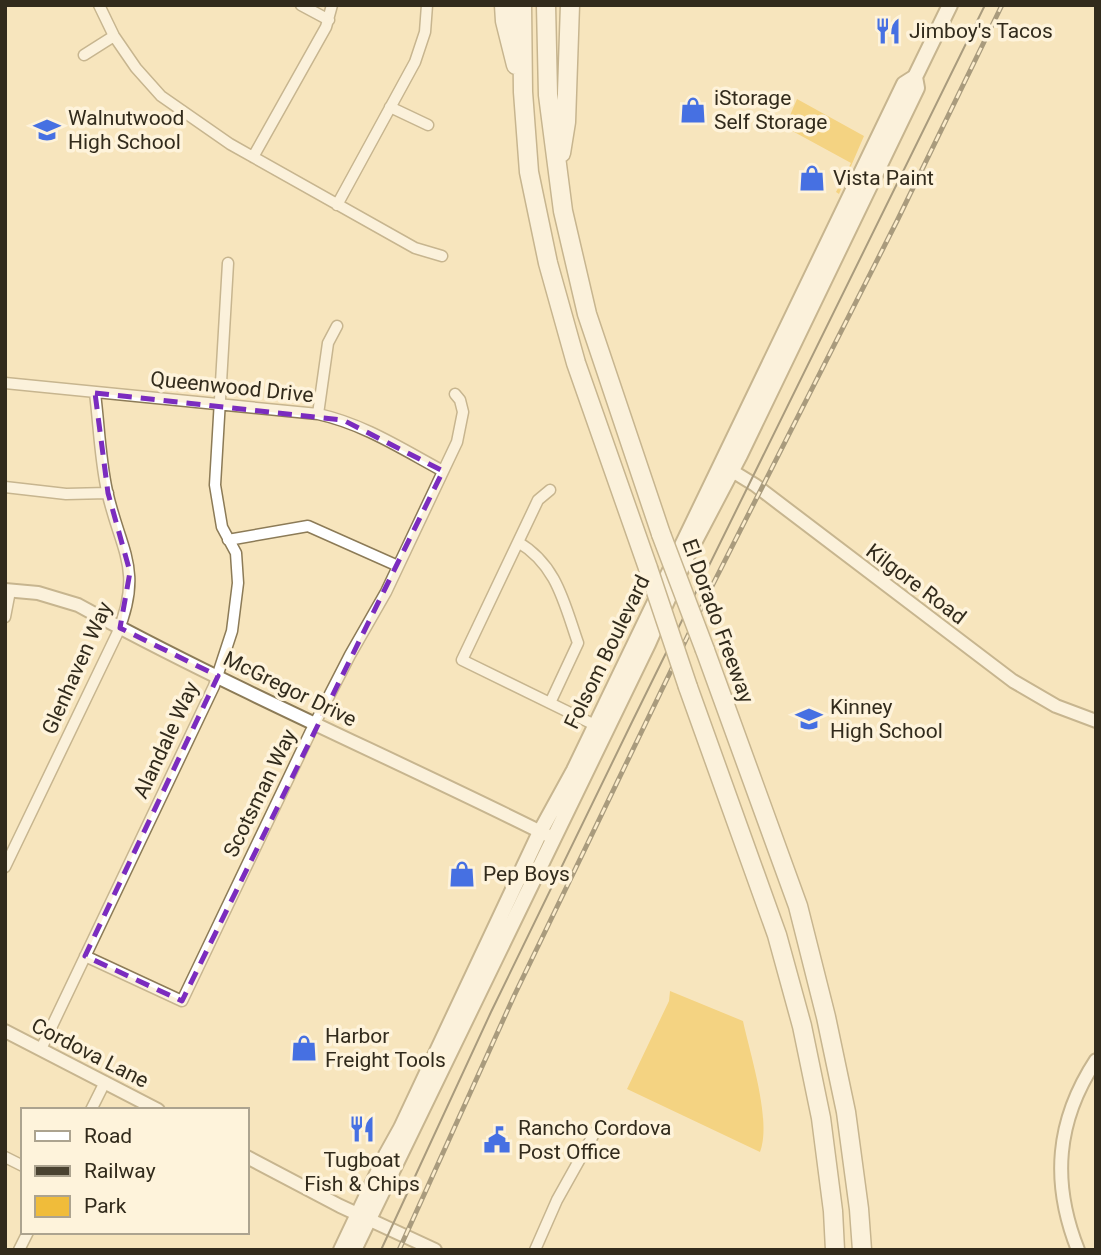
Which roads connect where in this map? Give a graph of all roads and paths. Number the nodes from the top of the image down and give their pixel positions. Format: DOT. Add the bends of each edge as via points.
graph roads {
  1 [pos="99,5"];
  2 [pos="301,5"];
  3 [pos="332,5"];
  4 [pos="427,5"];
  5 [pos="504,5"];
  6 [pos="522,5"];
  7 [pos="547,5"];
  8 [pos="570,5"];
  9 [pos="950,5"];
  10 [pos="329,20"];
  11 [pos="114,36"];
  12 [pos="84,55"];
  13 [pos="915,77"];
  14 [pos="523,92"];
  15 [pos="390,107"];
  16 [pos="428,125"];
  17 [pos="253,157"];
  18 [pos="558,177"];
  19 [pos="337,205"];
  20 [pos="839,225"];
  21 [pos="442,256"];
  22 [pos="833,260"];
  23 [pos="228,263"];
  24 [pos="337,326"];
  25 [pos="5,383"];
  26 [pos="95,393"];
  27 [pos="455,394"];
  28 [pos="218,405"];
  29 [pos="318,414"];
  30 [pos="726,467"];
  31 [pos="443,471"];
  32 [pos="5,487"];
  33 [pos="550,490"];
  34 [pos="108,494"];
  35 [pos="228,540"];
  36 [pos="518,542"];
  37 [pos="398,566"];
  38 [pos="8,590"];
  39 [pos="5,617"];
  40 [pos="120,628"];
  41 [pos="218,676"];
  42 [pos="550,703"];
  43 [pos="1096,721"];
  44 [pos="315,723"];
  45 [pos="600,727"];
  46 [pos="547,834"];
  47 [pos="5,867"];
  48 [pos="85,956"];
  49 [pos="5,1031"];
  50 [pos="444,1032"];
  51 [pos="41,1049"];
  52 [pos="1096,1060"];
  53 [pos="436,1081"];
  54 [pos="105,1082"];
  55 [pos="92,1108"];
  56 [pos="154,1108"];
  57 [pos="595,1132"];
  58 [pos="5,1157"];
  59 [pos="248,1158"];
  60 [pos="21,1165"];
  61 [pos="364,1216"];
  62 [pos="27,1234"];
  63 [pos="19,1250"];
  64 [pos="341,1250"];
  65 [pos="354,1250"];
  66 [pos="435,1250"];
  67 [pos="535,1250"];
  68 [pos="835,1250"];
  69 [pos="862,1250"];
  70 [pos="1077,1250"];
  1 -- 11 [label="street"];
  2 -- 10 [label="street"];
  3 -- 10 [label="street"];
  4 -- 15 [label="street" via="422,44"];
  5 -- 14 [label="highway"];
  6 -- 14 [label="highway"];
  7 -- 18 [label="highway, El Dorado Freeway" via="548,95"];
  8 -- 18 [label="highway" via="566,122"];
  9 -- 13 [label="main road, Folsom Boulevard"];
  10 -- 17 [label="street"];
  11 -- 12 [label="street"];
  11 -- 17 [label="street" via="161,96"];
  13 -- 20 [label="main road, Folsom Boulevard" via="904,84"];
  13 -- 22 [label="main road, Folsom Boulevard" via="917,88"];
  14 -- 68 [label="highway, bridge" via="529,172 576,363 777,935 802,1026 821,1118"];
  15 -- 16 [label="street"];
  15 -- 19 [label="street"];
  17 -- 19 [label="street"];
  18 -- 69 [label="highway, El Dorado Freeway, bridge" via="587,314 661,534 798,906 846,1112"];
  19 -- 21 [label="street" via="415,248"];
  20 -- 22 [label="main road"];
  20 -- 30 [label="main road, Folsom Boulevard"];
  22 -- 30 [label="main road, Folsom Boulevard"];
  23 -- 28 [label="street, Alandale Way"];
  24 -- 29 [label="street" via="328,343"];
  25 -- 26 [label="street, Queenwood Drive"];
  26 -- 28 [label="street, Queenwood Drive"];
  26 -- 34 [label="street, Glenhaven Way"];
  27 -- 31 [label="street, Scotsman Way" via="462,405 462,424"];
  28 -- 29 [label="street, Queenwood Drive"];
  28 -- 35 [label="street, Alandale Way" via="215,485"];
  29 -- 31 [label="street, Queenwood Drive" via="372,432"];
  30 -- 43 [label="street, Kilgore Road" via="1013,681 1056,706"];
  30 -- 45 [label="main road, Folsom Boulevard"];
  31 -- 37 [label="street, Scotsman Way"];
  32 -- 34 [label="street"];
  33 -- 36 [label="street" via="538,500"];
  34 -- 40 [label="street, Glenhaven Way" via="130,572"];
  35 -- 37 [label="street" via="308,526"];
  35 -- 41 [label="street, Alandale Way" via="236,553 237,593 232,631"];
  36 -- 42 [label="street" via="548,566 578,643"];
  36 -- 42 [label="street" via="462,660"];
  37 -- 44 [label="street, Scotsman Way"];
  38 -- 39 [label="street"];
  38 -- 40 [label="street, McGregor Drive" via="56,597"];
  40 -- 41 [label="street, McGregor Drive"];
  40 -- 47 [label="street, Glenhaven Way"];
  41 -- 44 [label="street, McGregor Drive"];
  41 -- 48 [label="street, Alandale Way"];
  42 -- 45 [label="street"];
  44 -- 46 [label="street, McGregor Drive"];
  44 -- 48 [label="street, Scotsman Way" via="182,1001"];
  45 -- 46 [label="main road, Folsom Boulevard"];
  46 -- 50 [label="main road, Folsom Boulevard"];
  46 -- 53 [label="main road, Folsom Boulevard"];
  48 -- 51 [label="street, Alandale Way"];
  49 -- 51 [label="street, Cordova Lane"];
  50 -- 53 [label="main road" via="448,1040 435,1069"];
  50 -- 61 [label="main road, Folsom Boulevard"];
  51 -- 54 [label="street, Cordova Lane"];
  52 -- 70 [label="street" via="1074,1098 1059,1160 1065,1211"];
  53 -- 61 [label="main road, Folsom Boulevard"];
  54 -- 55 [label="street"];
  54 -- 56 [label="street, Cordova Lane"];
  57 -- 67 [label="street"];
  58 -- 60 [label="street"];
  59 -- 61 [label="street"];
  61 -- 64 [label="main road, Folsom Boulevard"];
  61 -- 65 [label="main road, Folsom Boulevard"];
  61 -- 66 [label="street"];
  62 -- 63 [label="street"];
}
